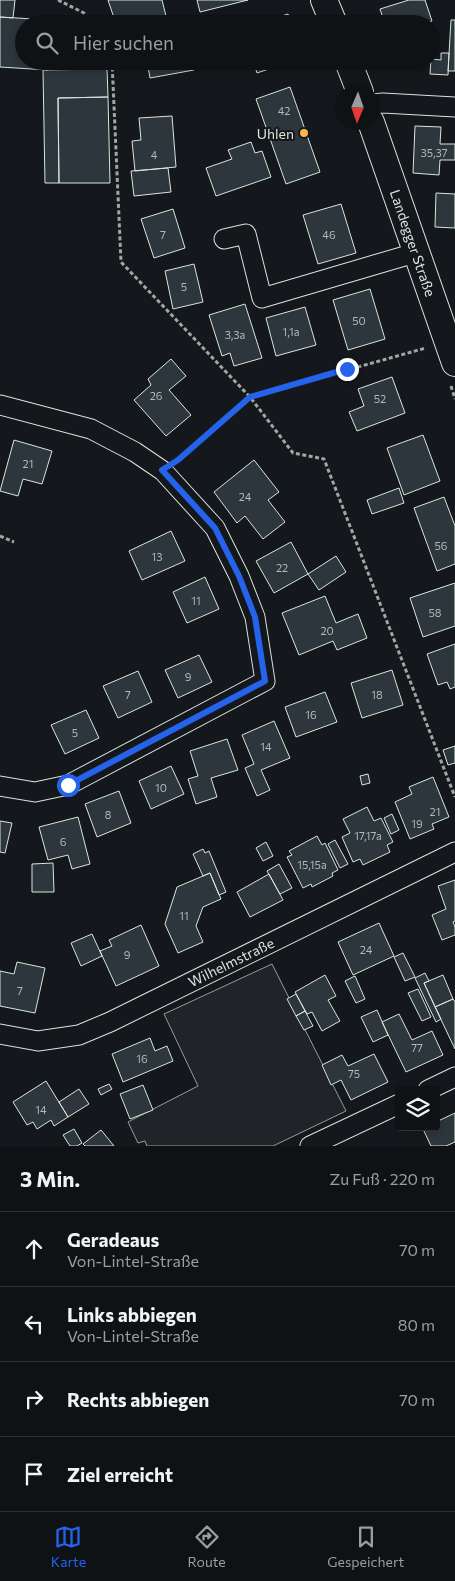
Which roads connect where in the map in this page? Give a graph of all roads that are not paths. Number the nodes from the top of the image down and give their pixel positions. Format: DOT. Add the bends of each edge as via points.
graph roads {
  1 [pos="324,0"];
  2 [pos="330,15"];
  3 [pos="351,70"];
  4 [pos="357,85"];
  5 [pos="380,103"];
  6 [pos="455,107"];
  7 [pos="374,130"];
  8 [pos="224,239"];
  9 [pos="416,253"];
  10 [pos="455,363"];
  11 [pos="0,405"];
  12 [pos="0,786"];
  13 [pos="455,852"];
  14 [pos="0,1034"];
  15 [pos="455,1077"];
  16 [pos="436,1086"];
  17 [pos="395,1106"];
  18 [pos="310,1146"];
  1 -- 2 [label="main road"];
  3 -- 4 [label="main road"];
  5 -- 6 [label="street"];
  7 -- 9 [label="main road, Landegger Straße"];
  8 -- 9 [label="street" via="246,234 262,298"];
  9 -- 10 [label="main road, Landegger Straße"];
  11 -- 12 [label="street" via="91,429 136,452 162,470 215,528 235,568 255,617 265,681 68,785 35,792"];
  13 -- 14 [label="street, Wilhelmstraße" via="79,1035 38,1042"];
  15 -- 16 [label="street"];
  17 -- 18 [label="street"];
}
